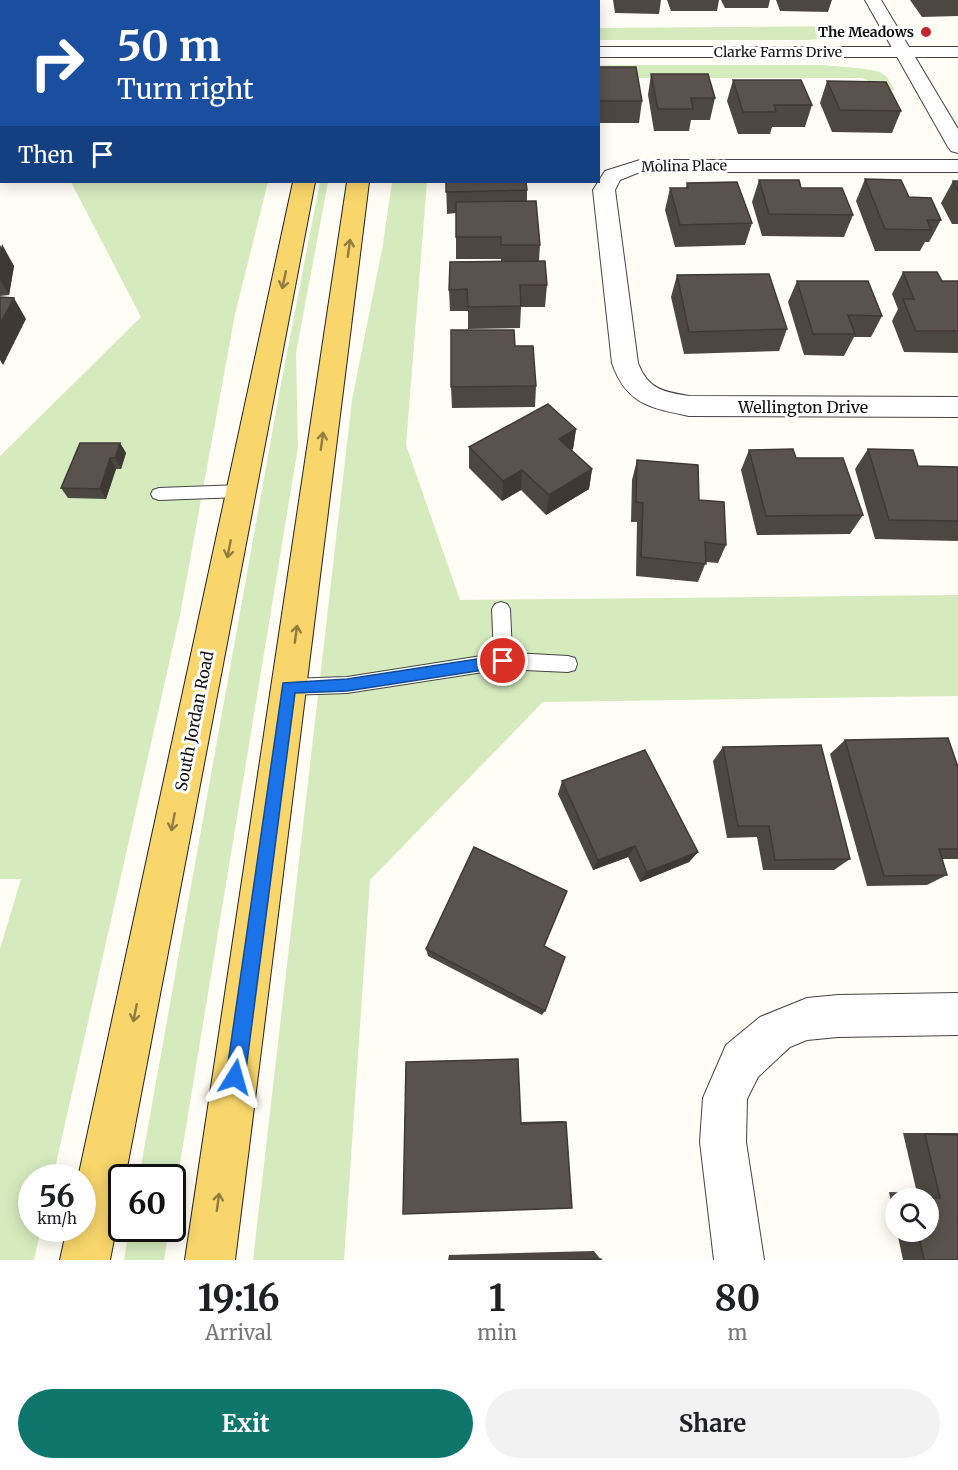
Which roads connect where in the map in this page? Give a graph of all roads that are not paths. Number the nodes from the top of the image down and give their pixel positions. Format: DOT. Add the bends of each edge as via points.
graph roads {
  1 [pos="873,0"];
  2 [pos="600,52"];
  3 [pos="904,52"];
  4 [pos="958,52"];
  5 [pos="958,147"];
  6 [pos="958,166"];
  7 [pos="304,183"];
  8 [pos="358,183"];
  9 [pos="649,397"];
  10 [pos="958,408"];
  11 [pos="240,492"];
  12 [pos="159,494"];
  13 [pos="501,609"];
  14 [pos="503,661"];
  15 [pos="568,664"];
  16 [pos="288,687"];
  17 [pos="958,1014"];
  18 [pos="85,1260"];
  19 [pos="210,1260"];
  20 [pos="739,1260"];
  1 -- 3 [label="street"];
  2 -- 3 [label="street, Clarke Farms Drive"];
  3 -- 4 [label="street, Clarke Farms Drive"];
  3 -- 5 [label="street"];
  6 -- 9 [label="street, Molina Place" via="658,165 612,174 606,181 604,201 625,363 635,387"];
  7 -- 11 [label="main road, South Jordan Road, one-way"];
  16 -- 8 [label="main road, one-way"];
  9 -- 10 [label="street, Wellington Drive" via="689,406"];
  11 -- 12 [label="lane"];
  11 -- 18 [label="main road, South Jordan Road, one-way"];
  13 -- 14 [label="lane"];
  14 -- 15 [label="lane"];
  14 -- 16 [label="lane" via="347,685"];
  19 -- 16 [label="main road, one-way"];
  17 -- 20 [label="street" via="807,1019 775,1032 742,1060 725,1098 723,1142"];
}
